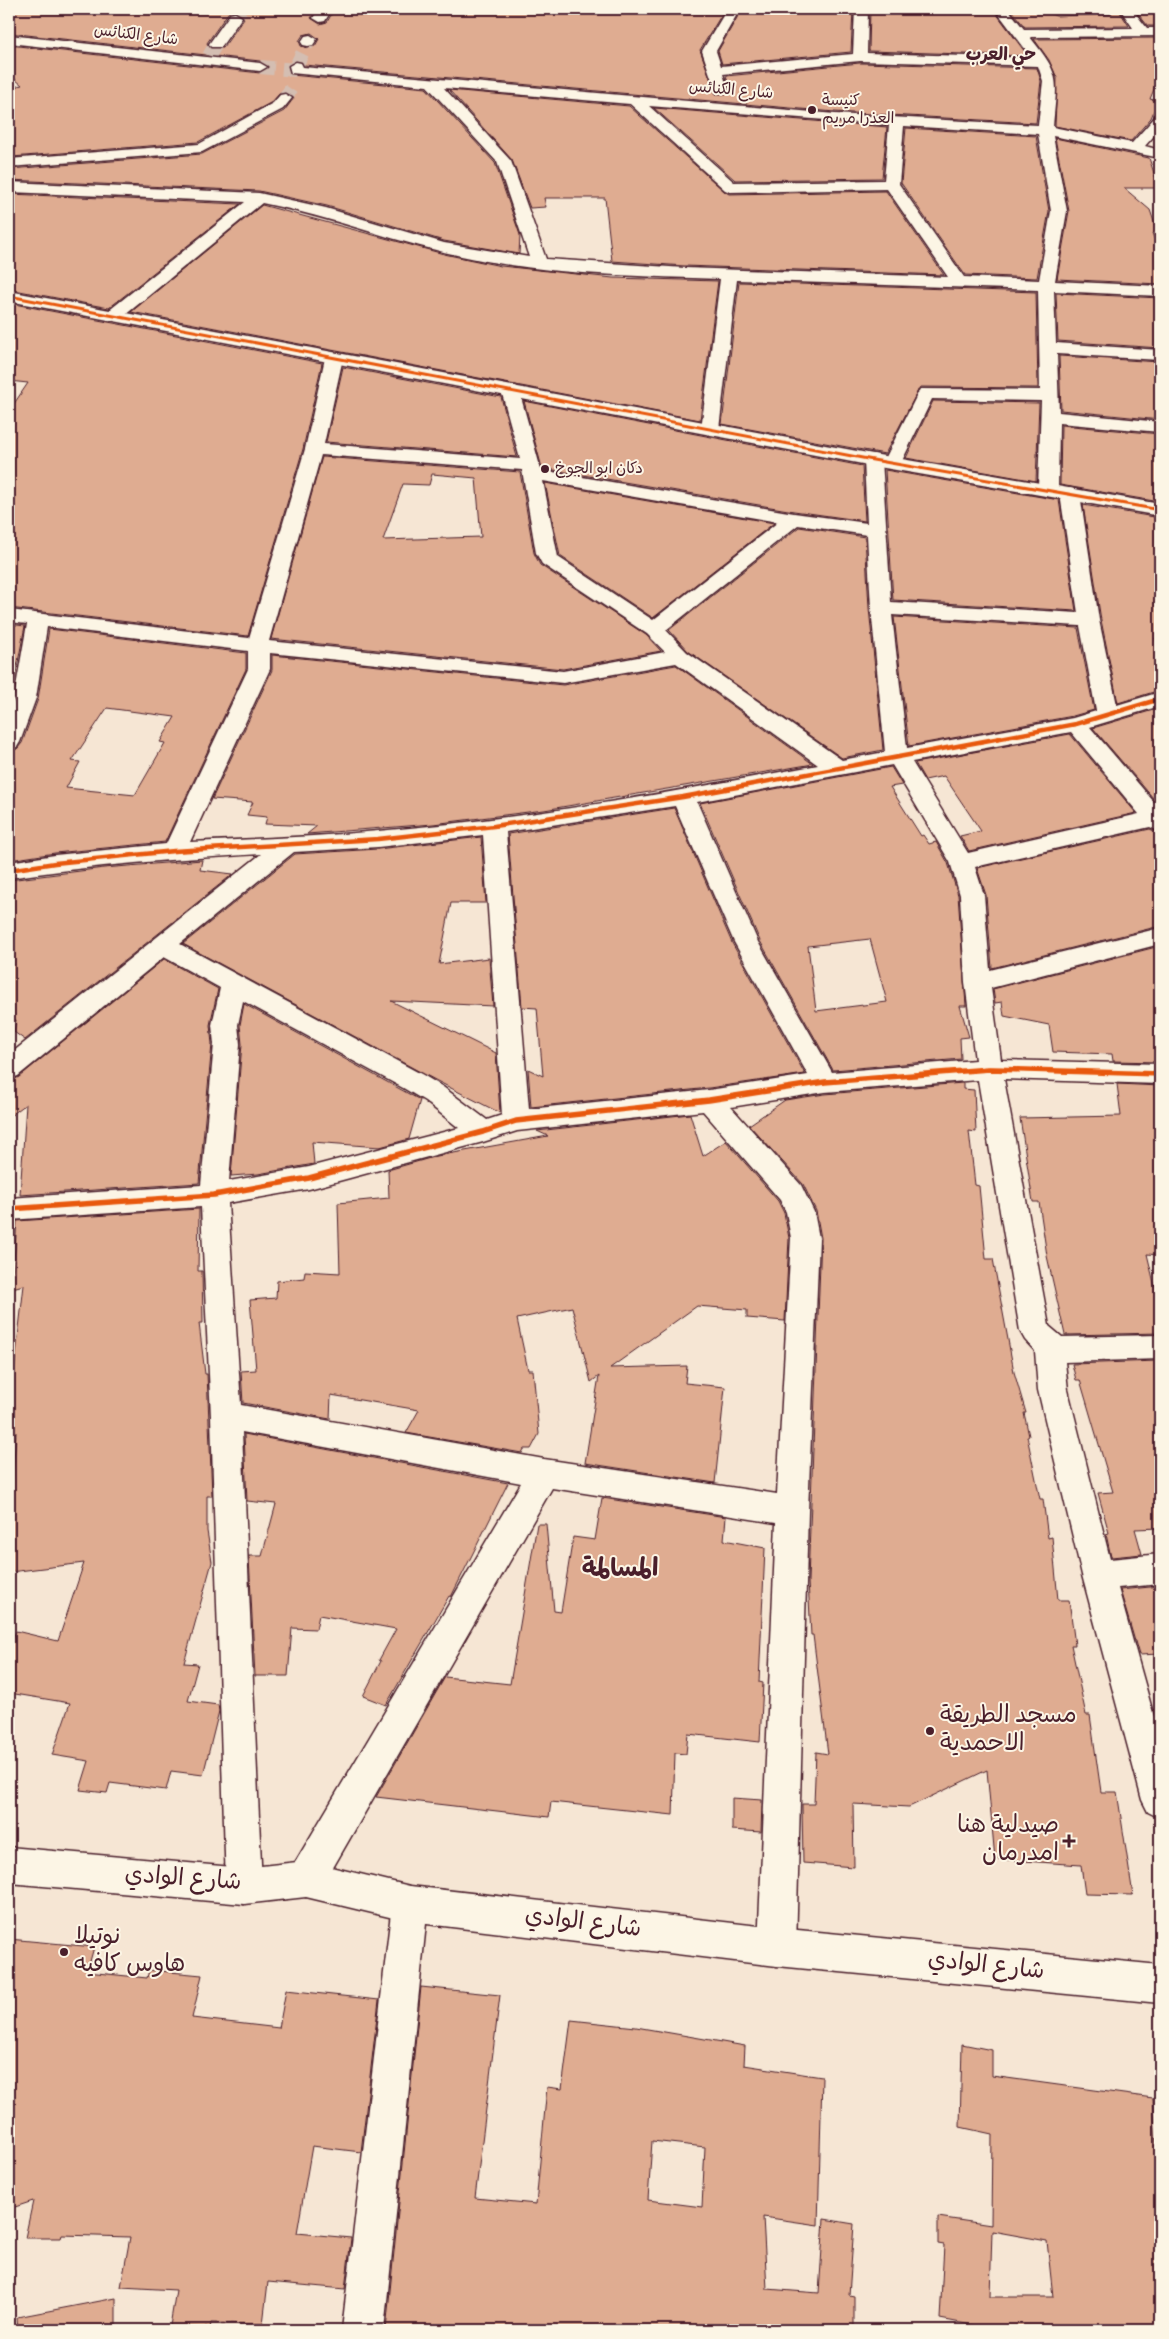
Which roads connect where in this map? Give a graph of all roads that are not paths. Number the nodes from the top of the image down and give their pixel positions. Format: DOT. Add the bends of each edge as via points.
graph roads {
  1 [pos="733,9"];
  2 [pos="861,9"];
  3 [pos="1001,9"];
  4 [pos="1126,9"];
  5 [pos="235,17"];
  6 [pos="1143,32"];
  7 [pos="1160,32"];
  8 [pos="1021,33"];
  9 [pos="9,38"];
  10 [pos="210,54"];
  11 [pos="860,57"];
  12 [pos="1043,62"];
  13 [pos="260,67"];
  14 [pos="716,71"];
  15 [pos="431,82"];
  16 [pos="635,100"];
  17 [pos="727,108"];
  18 [pos="1160,120"];
  19 [pos="897,121"];
  20 [pos="1045,130"];
  21 [pos="1136,148"];
  22 [pos="1160,154"];
  23 [pos="9,164"];
  24 [pos="891,184"];
  25 [pos="9,187"];
  26 [pos="259,198"];
  27 [pos="539,263"];
  28 [pos="729,275"];
  29 [pos="960,283"];
  30 [pos="1046,284"];
  31 [pos="1160,292"];
  32 [pos="9,296"];
  33 [pos="113,316"];
  34 [pos="1048,348"];
  35 [pos="1160,355"];
  36 [pos="334,358"];
  37 [pos="510,390"];
  38 [pos="1049,396"];
  39 [pos="1050,417"];
  40 [pos="1160,427"];
  41 [pos="710,429"];
  42 [pos="314,449"];
  43 [pos="882,461"];
  44 [pos="532,469"];
  45 [pos="1048,489"];
  46 [pos="1070,494"];
  47 [pos="1160,510"];
  48 [pos="794,519"];
  49 [pos="876,530"];
  50 [pos="881,608"];
  51 [pos="9,616"];
  52 [pos="38,619"];
  53 [pos="1089,620"];
  54 [pos="654,630"];
  55 [pos="259,646"];
  56 [pos="680,656"];
  57 [pos="9,665"];
  58 [pos="31,666"];
  59 [pos="1160,699"];
  60 [pos="1108,716"];
  61 [pos="1076,724"];
  62 [pos="9,742"];
  63 [pos="896,756"];
  64 [pos="838,768"];
  65 [pos="683,797"];
  66 [pos="1159,820"];
  67 [pos="494,826"];
  68 [pos="286,846"];
  69 [pos="174,851"];
  70 [pos="962,862"];
  71 [pos="9,870"];
  72 [pos="1160,936"];
  73 [pos="161,945"];
  74 [pos="978,982"];
  75 [pos="234,984"];
  76 [pos="9,1068"];
  77 [pos="989,1069"];
  78 [pos="1160,1074"];
  79 [pos="825,1082"];
  80 [pos="709,1100"];
  81 [pos="516,1121"];
  82 [pos="483,1132"];
  83 [pos="214,1195"];
  84 [pos="9,1209"];
  85 [pos="1049,1346"];
  86 [pos="1160,1347"];
  87 [pos="226,1416"];
  88 [pos="544,1473"];
  89 [pos="792,1511"];
  90 [pos="1160,1568"];
  91 [pos="1098,1575"];
  92 [pos="1160,1800"];
  93 [pos="9,1865"];
  94 [pos="306,1879"];
  95 [pos="244,1886"];
  96 [pos="410,1904"];
  97 [pos="777,1947"];
  98 [pos="1160,1984"];
  99 [pos="363,2330"];
  1 -- 14 [label="street" via="708,51"];
  2 -- 11 [label="street"];
  3 -- 8 [label="street"];
  4 -- 6 [label="street"];
  5 -- 10 [label="street"];
  6 -- 7 [label="street"];
  6 -- 8 [label="street"];
  8 -- 12 [label="street"];
  9 -- 10 [label="street, شارع الكنائس"];
  10 -- 13 [label="street, شارع الكنائس"];
  11 -- 12 [label="street"];
  11 -- 14 [label="street"];
  12 -- 20 [label="street" via="1050,81"];
  14 -- 17 [label="street"];
  15 -- 16 [label="street, شارع الكنائس"];
  15 -- 23 [label="street, شارع الكنائس" via="299,69 288,94 278,106 202,148"];
  15 -- 27 [label="street" via="504,161"];
  16 -- 17 [label="street, شارع الكنائس"];
  16 -- 24 [label="street" via="730,187"];
  17 -- 19 [label="street, شارع الكنائس"];
  18 -- 21 [label="street"];
  19 -- 20 [label="street, شارع الكنائس"];
  19 -- 24 [label="street"];
  20 -- 21 [label="street, شارع الكنائس"];
  20 -- 30 [label="street" via="1059,211"];
  21 -- 22 [label="street, شارع الكنائس"];
  24 -- 29 [label="street"];
  25 -- 26 [label="street"];
  26 -- 27 [label="street" via="292,204 444,249"];
  26 -- 33 [label="street"];
  27 -- 28 [label="street"];
  28 -- 29 [label="street"];
  28 -- 41 [label="street"];
  29 -- 30 [label="street"];
  30 -- 31 [label="street"];
  30 -- 34 [label="street"];
  32 -- 33 [label="street"];
  33 -- 36 [label="street"];
  34 -- 35 [label="street"];
  34 -- 38 [label="street"];
  36 -- 37 [label="street"];
  36 -- 42 [label="street"];
  37 -- 41 [label="street"];
  37 -- 44 [label="street"];
  38 -- 39 [label="street"];
  38 -- 43 [label="street" via="926,392"];
  39 -- 40 [label="street"];
  39 -- 45 [label="street"];
  41 -- 43 [label="street"];
  42 -- 44 [label="street"];
  42 -- 55 [label="street" via="259,635"];
  43 -- 45 [label="street"];
  43 -- 49 [label="street"];
  44 -- 48 [label="street"];
  44 -- 54 [label="street" via="546,553 550,560"];
  45 -- 46 [label="street"];
  46 -- 47 [label="street"];
  46 -- 53 [label="street"];
  48 -- 49 [label="street"];
  48 -- 54 [label="street"];
  49 -- 50 [label="street"];
  50 -- 53 [label="street"];
  50 -- 63 [label="street"];
  51 -- 52 [label="street"];
  52 -- 55 [label="street"];
  52 -- 58 [label="street"];
  53 -- 60 [label="street"];
  54 -- 56 [label="street"];
  55 -- 56 [label="street" via="563,677"];
  55 -- 69 [label="street" via="259,669"];
  56 -- 64 [label="street"];
  57 -- 58 [label="street"];
  58 -- 62 [label="street" via="25,698"];
  59 -- 60 [label="street"];
  60 -- 61 [label="street"];
  61 -- 63 [label="street"];
  61 -- 66 [label="street"];
  63 -- 64 [label="street"];
  63 -- 70 [label="street"];
  64 -- 65 [label="street"];
  65 -- 67 [label="street"];
  65 -- 79 [label="street" via="746,942"];
  66 -- 70 [label="street"];
  67 -- 68 [label="street"];
  67 -- 81 [label="street"];
  68 -- 69 [label="street"];
  68 -- 73 [label="street"];
  69 -- 71 [label="street"];
  70 -- 74 [label="street" via="972,895"];
  72 -- 74 [label="street"];
  73 -- 75 [label="street"];
  73 -- 76 [label="street"];
  74 -- 77 [label="street"];
  75 -- 82 [label="street" via="434,1094"];
  75 -- 83 [label="street" via="225,1025 227,1044"];
  77 -- 78 [label="street"];
  77 -- 79 [label="street"];
  77 -- 85 [label="street" via="1033,1325 1038,1336"];
  79 -- 80 [label="street"];
  80 -- 81 [label="street"];
  80 -- 89 [label="street" via="791,1193 800,1212 806,1238"];
  81 -- 82 [label="street"];
  82 -- 83 [label="street" via="309,1178"];
  83 -- 84 [label="street"];
  83 -- 87 [label="street"];
  85 -- 86 [label="street" via="1070,1350"];
  85 -- 91 [label="street" via="1053,1390"];
  87 -- 88 [label="street"];
  87 -- 95 [label="street"];
  88 -- 89 [label="street"];
  88 -- 94 [label="street"];
  89 -- 97 [label="street"];
  90 -- 91 [label="street"];
  91 -- 92 [label="street"];
  93 -- 95 [label="street, شارع الوادي"];
  94 -- 95 [label="street, شارع الوادي"];
  94 -- 96 [label="street, شارع الوادي"];
  96 -- 97 [label="street, شارع الوادي"];
  96 -- 99 [label="street"];
  97 -- 98 [label="street, شارع الوادي"];
}
